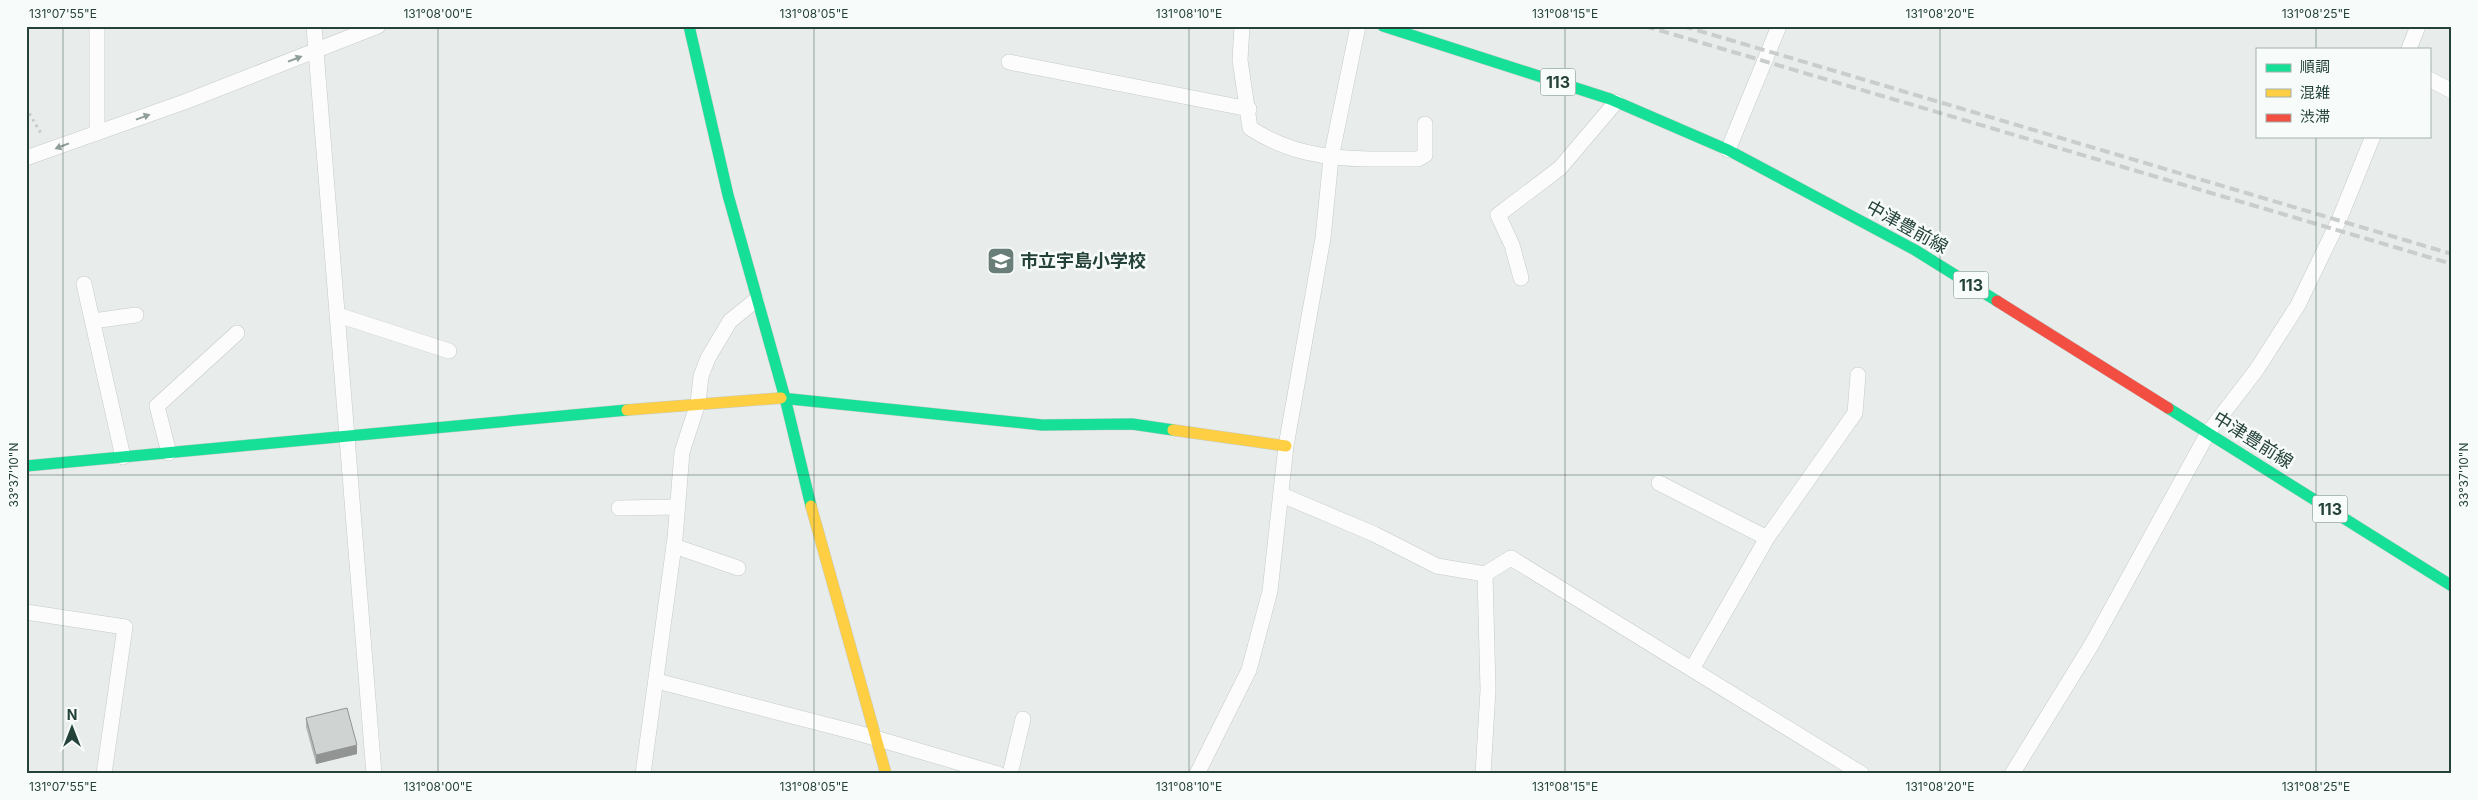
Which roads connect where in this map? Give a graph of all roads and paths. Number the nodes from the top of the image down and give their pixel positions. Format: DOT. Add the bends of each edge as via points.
graph roads {
  1 [pos="97,26"];
  2 [pos="314,26"];
  3 [pos="378,26"];
  4 [pos="689,26"];
  5 [pos="1242,26"];
  6 [pos="1358,26"];
  7 [pos="1383,26"];
  8 [pos="1779,26"];
  9 [pos="2418,26"];
  10 [pos="2409,48"];
  11 [pos="316,51"];
  12 [pos="1009,62"];
  13 [pos="2430,80"];
  14 [pos="2452,91"];
  15 [pos="1616,102"];
  16 [pos="26,108"];
  17 [pos="1249,110"];
  18 [pos="1425,124"];
  19 [pos="97,133"];
  20 [pos="2372,138"];
  21 [pos="1728,150"];
  22 [pos="48,152"];
  23 [pos="26,158"];
  24 [pos="1331,158"];
  25 [pos="1521,278"];
  26 [pos="84,284"];
  27 [pos="756,300"];
  28 [pos="136,315"];
  29 [pos="338,315"];
  30 [pos="92,321"];
  31 [pos="237,333"];
  32 [pos="449,351"];
  33 [pos="1858,375"];
  34 [pos="785,398"];
  35 [pos="698,402"];
  36 [pos="2208,433"];
  37 [pos="348,436"];
  38 [pos="1286,446"];
  39 [pos="169,453"];
  40 [pos="123,458"];
  41 [pos="26,466"];
  42 [pos="1659,483"];
  43 [pos="1282,495"];
  44 [pos="677,507"];
  45 [pos="619,508"];
  46 [pos="1767,538"];
  47 [pos="674,546"];
  48 [pos="738,568"];
  49 [pos="1485,574"];
  50 [pos="2452,586"];
  51 [pos="26,612"];
  52 [pos="1692,670"];
  53 [pos="656,681"];
  54 [pos="1023,719"];
  55 [pos="877,740"];
  56 [pos="370,772"];
  57 [pos="104,774"];
  58 [pos="643,774"];
  59 [pos="886,774"];
  60 [pos="998,774"];
  61 [pos="1010,774"];
  62 [pos="1197,774"];
  63 [pos="1483,774"];
  64 [pos="1862,774"];
  65 [pos="2012,774"];
  1 -- 19 [label="street"];
  2 -- 11 [label="street"];
  3 -- 11 [label="street"];
  4 -- 27 [label="street"];
  5 -- 17 [label="street" via="1240,60"];
  6 -- 24 [label="street"];
  7 -- 15 [label="street, 中津豊前線 / 113"];
  8 -- 21 [label="street"];
  9 -- 10 [label="street"];
  19 -- 11 [label="street, one-way"];
  11 -- 29 [label="street"];
  12 -- 17 [label="street"];
  13 -- 14 [label="street"];
  15 -- 21 [label="street, 中津豊前線 / 113"];
  15 -- 25 [label="street" via="1560,168 1498,216 1512,245"];
  16 -- 22 [label="path" via="44,137"];
  17 -- 24 [label="street" via="1250,128 1271,141"];
  18 -- 24 [label="street" via="1425,155 1418,159"];
  19 -- 22 [label="street, one-way"];
  20 -- 36 [label="street" via="2339,220 2298,305 2257,369"];
  21 -- 36 [label="street, 中津豊前線 / 113" via="1915,250"];
  22 -- 23 [label="street"];
  24 -- 38 [label="street" via="1323,238"];
  26 -- 30 [label="street"];
  27 -- 34 [label="street"];
  27 -- 35 [label="street" via="730,321 718,338 701,376"];
  28 -- 30 [label="street"];
  29 -- 32 [label="street"];
  29 -- 37 [label="street"];
  30 -- 40 [label="street"];
  31 -- 39 [label="street" via="157,406"];
  33 -- 46 [label="street" via="1855,412"];
  34 -- 35 [label="street"];
  34 -- 38 [label="street" via="1042,424 1132,424"];
  34 -- 55 [label="street" via="797,454"];
  35 -- 37 [label="street"];
  35 -- 44 [label="street" via="682,452"];
  36 -- 50 [label="street, 中津豊前線 / 113"];
  36 -- 65 [label="street" via="2092,644"];
  37 -- 39 [label="street"];
  37 -- 56 [label="street"];
  38 -- 43 [label="street"];
  39 -- 40 [label="street"];
  40 -- 41 [label="street"];
  42 -- 46 [label="street"];
  43 -- 49 [label="street" via="1374,534 1437,566"];
  43 -- 62 [label="street" via="1270,591 1249,670"];
  44 -- 45 [label="street"];
  44 -- 47 [label="street"];
  46 -- 52 [label="street"];
  47 -- 48 [label="street"];
  47 -- 53 [label="street"];
  49 -- 52 [label="street" via="1511,558"];
  49 -- 63 [label="street" via="1488,690"];
  51 -- 57 [label="street" via="125,628"];
  52 -- 64 [label="street"];
  53 -- 55 [label="street"];
  53 -- 58 [label="street"];
  54 -- 61 [label="street"];
  55 -- 59 [label="street"];
  55 -- 60 [label="street"];
}
